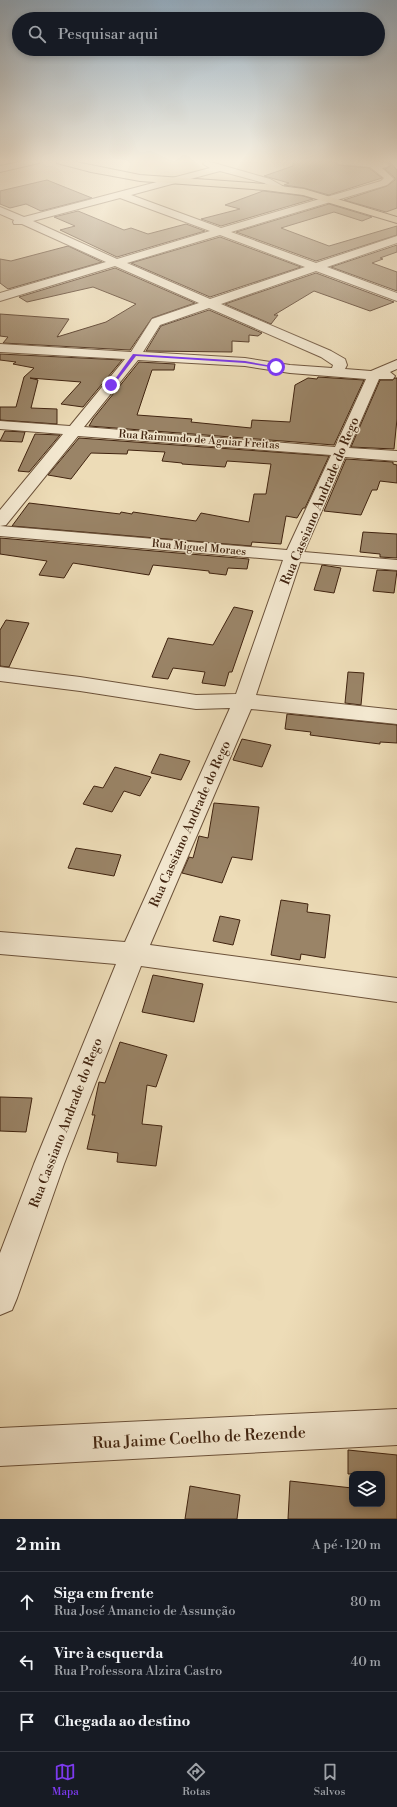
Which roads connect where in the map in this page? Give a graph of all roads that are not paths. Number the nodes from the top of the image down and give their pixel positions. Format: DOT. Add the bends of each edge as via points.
graph roads {
  1 [pos="49,232"];
  2 [pos="215,232"];
  3 [pos="220,232"];
  4 [pos="397,238"];
  5 [pos="116,263"];
  6 [pos="316,267"];
  7 [pos="0,297"];
  8 [pos="397,297"];
  9 [pos="208,303"];
  10 [pos="0,348"];
  11 [pos="135,355"];
  12 [pos="397,364"];
  13 [pos="337,371"];
  14 [pos="386,376"];
  15 [pos="0,425"];
  16 [pos="74,431"];
  17 [pos="340,450"];
  18 [pos="397,456"];
  19 [pos="0,521"];
  20 [pos="0,531"];
  21 [pos="293,556"];
  22 [pos="397,565"];
  23 [pos="0,674"];
  24 [pos="244,701"];
  25 [pos="397,717"];
  26 [pos="0,943"];
  27 [pos="133,954"];
  28 [pos="397,990"];
  29 [pos="0,1298"];
  30 [pos="397,1427"];
  31 [pos="0,1447"];
  1 -- 5 [label="street"];
  2 -- 5 [label="street"];
  3 -- 6 [label="street"];
  4 -- 6 [label="street"];
  5 -- 7 [label="street"];
  5 -- 9 [label="street"];
  6 -- 8 [label="street"];
  6 -- 9 [label="street"];
  9 -- 11 [label="street" via="156,322"];
  9 -- 13 [label="street" via="336,359 341,363"];
  10 -- 11 [label="street"];
  11 -- 13 [label="street"];
  11 -- 16 [label="street"];
  12 -- 14 [label="street"];
  13 -- 14 [label="street"];
  14 -- 17 [label="street, Rua Cassiano Andrade do Rego"];
  15 -- 16 [label="street, Rua Raimundo de Aguiar Freitas"];
  16 -- 17 [label="street, Rua Raimundo de Aguiar Freitas"];
  16 -- 19 [label="street"];
  17 -- 18 [label="street, Rua Raimundo de Aguiar Freitas"];
  17 -- 21 [label="street, Rua Cassiano Andrade do Rego"];
  20 -- 21 [label="street, Rua Miguel Moraes"];
  21 -- 22 [label="street, Rua Miguel Moraes"];
  21 -- 24 [label="street, Rua Cassiano Andrade do Rego"];
  23 -- 24 [label="street" via="196,702"];
  24 -- 25 [label="street"];
  24 -- 27 [label="street, Rua Cassiano Andrade do Rego"];
  26 -- 27 [label="street"];
  27 -- 28 [label="street"];
  27 -- 29 [label="street, Rua Cassiano Andrade do Rego" via="49,1164"];
  30 -- 31 [label="street, Rua Jaime Coelho de Rezende"];
}
